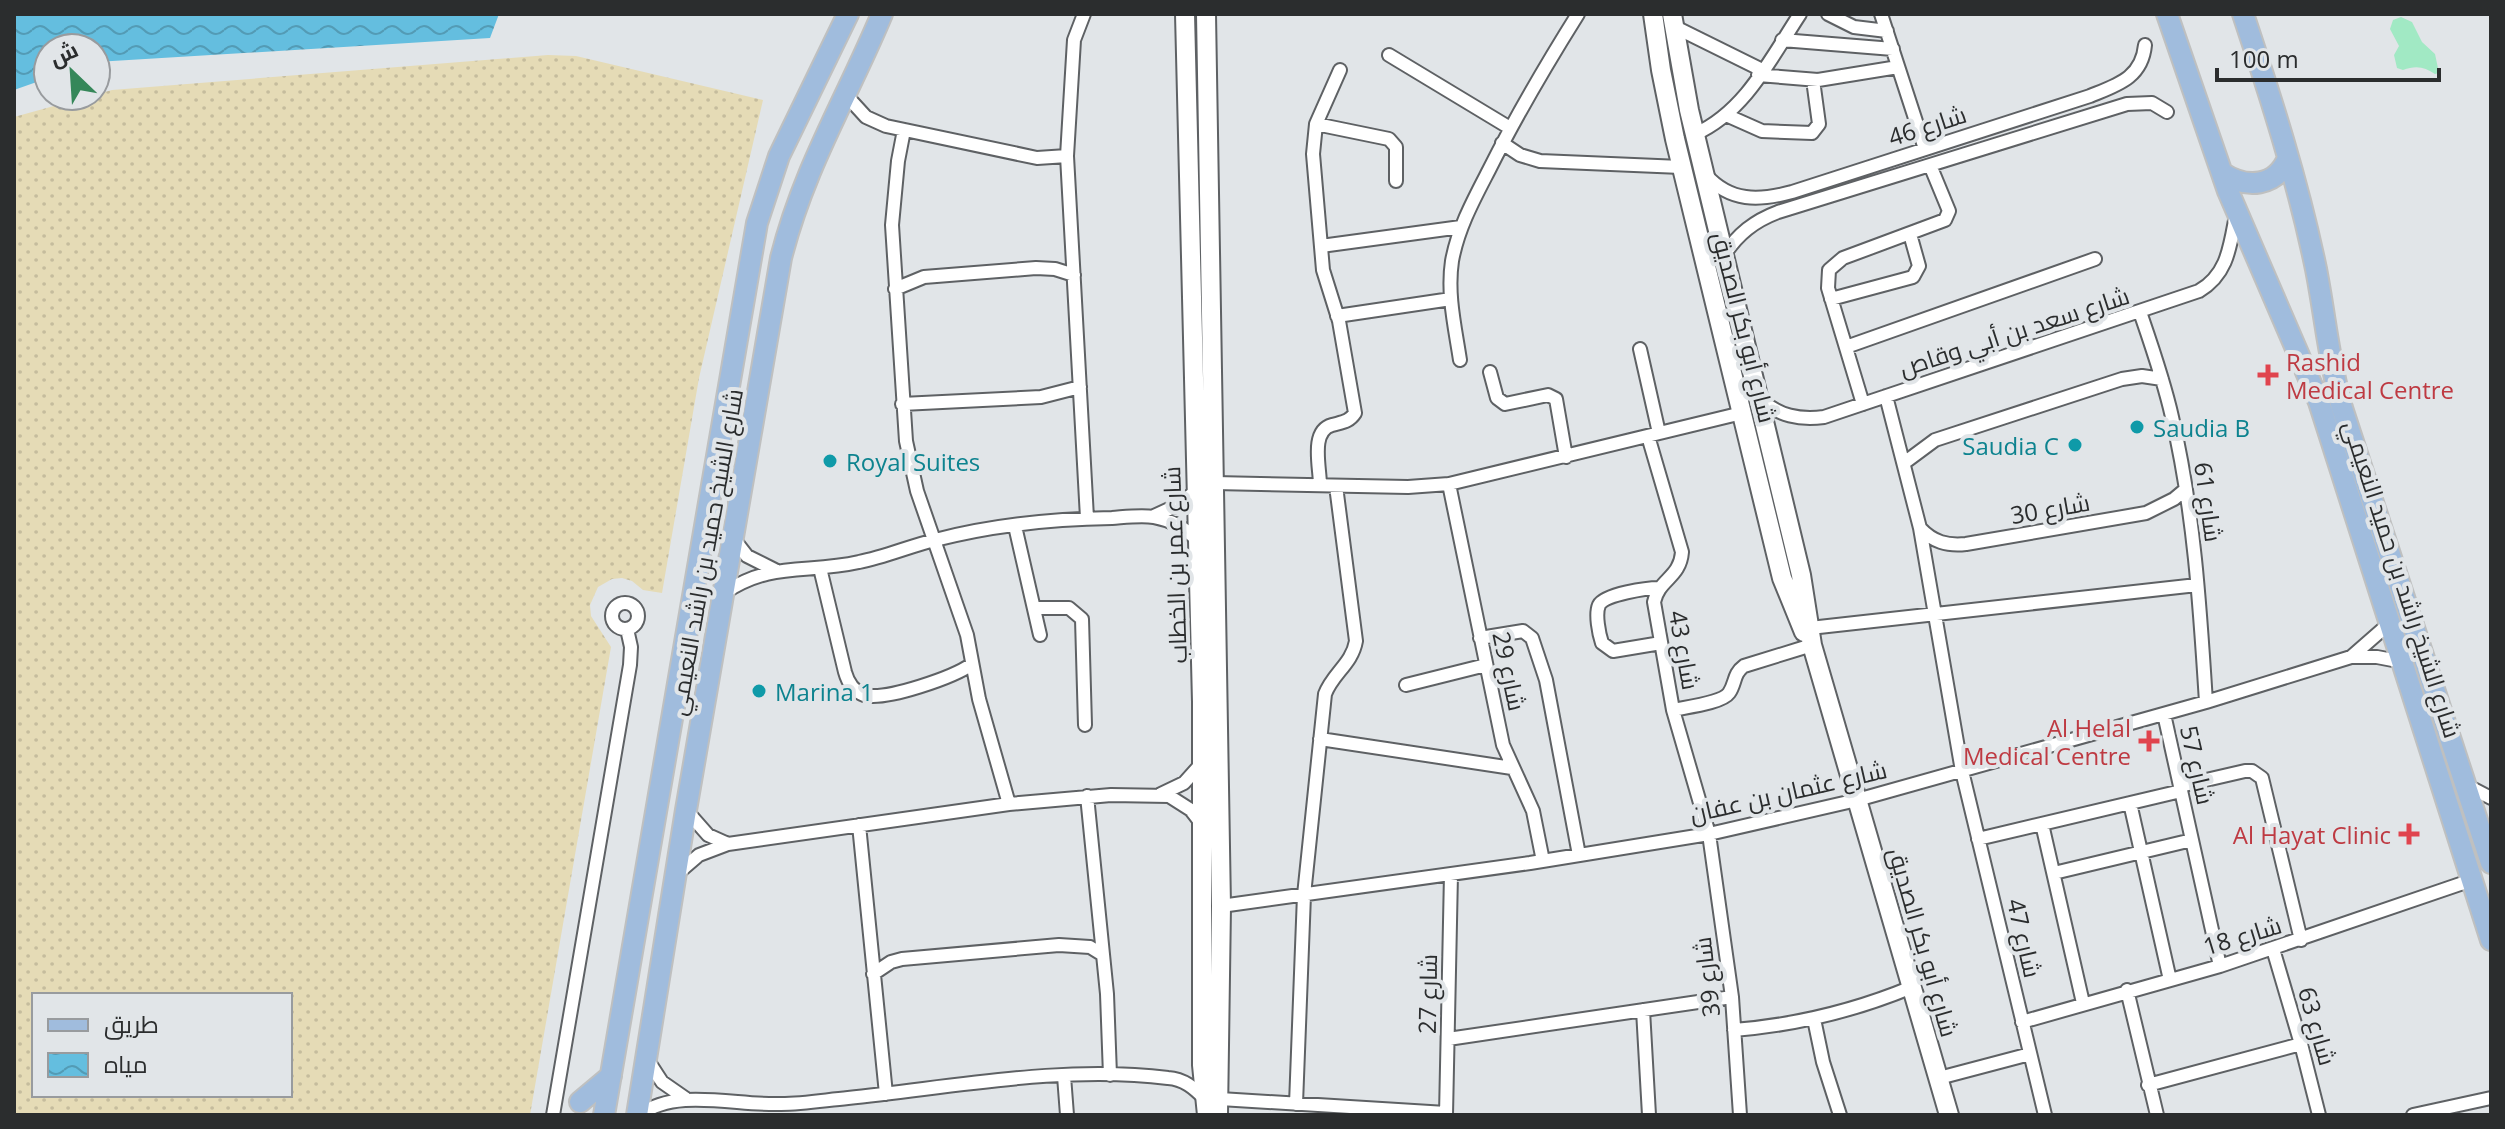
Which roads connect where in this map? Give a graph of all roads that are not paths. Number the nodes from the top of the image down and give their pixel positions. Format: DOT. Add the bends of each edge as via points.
graph roads {
  1 [pos="848,14"];
  2 [pos="882,14"];
  3 [pos="1084,14"];
  4 [pos="1185,14"];
  5 [pos="1206,14"];
  6 [pos="1578,14"];
  7 [pos="1653,14"];
  8 [pos="1800,14"];
  9 [pos="1828,14"];
  10 [pos="1881,14"];
  11 [pos="2167,14"];
  12 [pos="2243,14"];
  13 [pos="1673,20"];
  14 [pos="1887,31"];
  15 [pos="1782,40"];
  16 [pos="2145,45"];
  17 [pos="1893,49"];
  18 [pos="1389,55"];
  19 [pos="1898,67"];
  20 [pos="1340,70"];
  21 [pos="1760,72"];
  22 [pos="1813,80"];
  23 [pos="844,93"];
  24 [pos="2090,96"];
  25 [pos="2167,112"];
  26 [pos="2095,114"];
  27 [pos="1726,115"];
  28 [pos="1316,124"];
  29 [pos="1510,128"];
  30 [pos="904,130"];
  31 [pos="1695,134"];
  32 [pos="1502,143"];
  33 [pos="1925,149"];
  34 [pos="1067,156"];
  35 [pos="2288,158"];
  36 [pos="1930,165"];
  37 [pos="1681,167"];
  38 [pos="1704,173"];
  39 [pos="2222,173"];
  40 [pos="1396,181"];
  41 [pos="1792,192"];
  42 [pos="1796,207"];
  43 [pos="2237,212"];
  44 [pos="1461,227"];
  45 [pos="1910,234"];
  46 [pos="1321,246"];
  47 [pos="1724,255"];
  48 [pos="2095,259"];
  49 [pos="1074,275"];
  50 [pos="895,289"];
  51 [pos="1451,299"];
  52 [pos="1831,299"];
  53 [pos="2140,312"];
  54 [pos="1337,316"];
  55 [pos="1846,347"];
  56 [pos="1640,349"];
  57 [pos="1460,360"];
  58 [pos="1490,372"];
  59 [pos="2162,379"];
  60 [pos="1080,387"];
  61 [pos="1886,396"];
  62 [pos="1758,398"];
  63 [pos="902,404"];
  64 [pos="1863,404"];
  65 [pos="1742,413"];
  66 [pos="1653,435"];
  67 [pos="1761,452"];
  68 [pos="1566,457"];
  69 [pos="1904,463"];
  70 [pos="1215,483"];
  71 [pos="1449,484"];
  72 [pos="1320,485"];
  73 [pos="1336,486"];
  74 [pos="2186,489"];
  75 [pos="1196,491"];
  76 [pos="1151,517"];
  77 [pos="1087,518"];
  78 [pos="1015,526"];
  79 [pos="1920,528"];
  80 [pos="733,538"];
  81 [pos="934,540"];
  82 [pos="1197,540"];
  83 [pos="820,568"];
  84 [pos="775,570"];
  85 [pos="2197,585"];
  86 [pos="1659,588"];
  87 [pos="724,593"];
  88 [pos="1035,608"];
  89 [pos="1934,613"];
  90 [pos="2391,622"];
  91 [pos="627,629"];
  92 [pos="1040,635"];
  93 [pos="1811,636"];
  94 [pos="1480,638"];
  95 [pos="1661,643"];
  96 [pos="2351,657"];
  97 [pos="2403,662"];
  98 [pos="972,664"];
  99 [pos="1486,665"];
  100 [pos="1406,685"];
  101 [pos="1210,702"];
  102 [pos="2206,702"];
  103 [pos="1673,710"];
  104 [pos="2164,714"];
  105 [pos="1085,725"];
  106 [pos="1320,739"];
  107 [pos="1202,763"];
  108 [pos="1512,768"];
  109 [pos="1962,771"];
  110 [pos="2466,785"];
  111 [pos="2181,789"];
  112 [pos="1160,794"];
  113 [pos="1087,796"];
  114 [pos="2491,798"];
  115 [pos="1857,800"];
  116 [pos="2130,803"];
  117 [pos="1009,804"];
  118 [pos="686,810"];
  119 [pos="1202,824"];
  120 [pos="2042,824"];
  121 [pos="859,825"];
  122 [pos="1709,834"];
  123 [pos="1978,839"];
  124 [pos="2192,840"];
  125 [pos="728,844"];
  126 [pos="2489,847"];
  127 [pos="2141,853"];
  128 [pos="1579,855"];
  129 [pos="1543,861"];
  130 [pos="2054,873"];
  131 [pos="1451,874"];
  132 [pos="676,875"];
  133 [pos="2472,880"];
  134 [pos="1304,895"];
  135 [pos="1221,906"];
  136 [pos="2301,940"];
  137 [pos="2491,940"];
  138 [pos="2273,949"];
  139 [pos="1103,955"];
  140 [pos="2220,966"];
  141 [pos="873,974"];
  142 [pos="2170,980"];
  143 [pos="1912,987"];
  144 [pos="2127,990"];
  145 [pos="1732,997"];
  146 [pos="2083,1003"];
  147 [pos="1211,1005"];
  148 [pos="1643,1010"];
  149 [pos="1814,1019"];
  150 [pos="2022,1022"];
  151 [pos="1734,1030"];
  152 [pos="1448,1039"];
  153 [pos="2301,1044"];
  154 [pos="2030,1054"];
  155 [pos="646,1058"];
  156 [pos="1202,1065"];
  157 [pos="1110,1075"];
  158 [pos="611,1076"];
  159 [pos="1064,1076"];
  160 [pos="1172,1078"];
  161 [pos="1939,1078"];
  162 [pos="2148,1085"];
  163 [pos="886,1094"];
  164 [pos="685,1098"];
  165 [pos="2491,1098"];
  166 [pos="580,1102"];
  167 [pos="1296,1104"];
  168 [pos="1212,1107"];
  169 [pos="784,1110"];
  170 [pos="1446,1114"];
  171 [pos="553,1115"];
  172 [pos="604,1115"];
  173 [pos="638,1115"];
  174 [pos="1067,1115"];
  175 [pos="1649,1115"];
  176 [pos="1740,1115"];
  177 [pos="1840,1115"];
  178 [pos="1949,1115"];
  179 [pos="2045,1115"];
  180 [pos="2157,1115"];
  181 [pos="2319,1115"];
  182 [pos="2413,1115"];
  1 -- 158 [label="main road, شارع الشيخ حميد بن راشد النعيمي" via="779,156 757,223"];
  2 -- 23 [label="main road, شارع الشيخ حميد بن راشد النعيمي"];
  3 -- 34 [label="street" via="1074,40"];
  4 -- 75 [label="street, شارع عمر بن الخطاب"];
  5 -- 70 [label="street, شارع عمر بن الخطاب"];
  6 -- 29 [label="street"];
  7 -- 37 [label="street, شارع أبو بكر الصديق"];
  8 -- 15 [label="street"];
  9 -- 14 [label="street" via="1854,27"];
  10 -- 14 [label="street"];
  11 -- 39 [label="main road, شارع الشيخ راشد بن حميد النعيمي"];
  12 -- 35 [label="main road, شارع الشيخ راشد بن حميد النعيمي"];
  13 -- 21 [label="street"];
  13 -- 31 [label="street, شارع أبو بكر الصديق"];
  14 -- 17 [label="street"];
  15 -- 17 [label="street"];
  15 -- 21 [label="street"];
  16 -- 24 [label="street, شارع 46" via="2130,78"];
  17 -- 19 [label="street"];
  18 -- 29 [label="street"];
  19 -- 22 [label="street"];
  19 -- 33 [label="street"];
  20 -- 28 [label="street"];
  21 -- 22 [label="street"];
  21 -- 27 [label="street"];
  22 -- 27 [label="street" via="1819,124 1812,133 1762,131"];
  23 -- 30 [label="street" via="866,117"];
  23 -- 80 [label="main road, شارع الشيخ حميد بن راشد النعيمي" via="804,184 784,247"];
  24 -- 26 [label="street" via="2099,103"];
  24 -- 33 [label="street, شارع 46"];
  25 -- 26 [label="street, شارع 46" via="2152,103 2135,102"];
  26 -- 36 [label="street, شارع 46"];
  27 -- 31 [label="street"];
  28 -- 40 [label="street" via="1389,139 1396,147"];
  28 -- 46 [label="street" via="1313,154"];
  29 -- 32 [label="street"];
  30 -- 34 [label="street" via="1037,158"];
  30 -- 50 [label="street" via="892,225"];
  31 -- 38 [label="street, شارع أبو بكر الصديق"];
  32 -- 37 [label="street" via="1540,161"];
  32 -- 44 [label="street"];
  33 -- 41 [label="street, شارع 46"];
  34 -- 49 [label="street"];
  35 -- 39 [label="main road" via="2277,176 2255,184"];
  35 -- 110 [label="main road, شارع الشيخ راشد بن حميد النعيمي" via="2340,398"];
  36 -- 42 [label="street, شارع 46"];
  36 -- 45 [label="street" via="1948,215"];
  37 -- 65 [label="street, شارع أبو بكر الصديق"];
  38 -- 41 [label="street, شارع 46" via="1723,190 1747,199"];
  38 -- 47 [label="street, شارع أبو بكر الصديق"];
  39 -- 43 [label="main road, شارع الشيخ راشد بن حميد النعيمي"];
  41 -- 42 [label="street" via="1787,199"];
  42 -- 47 [label="street, شارع 46" via="1752,224"];
  43 -- 53 [label="street, شارع سعد بن أبي وقاص" via="2217,278 2199,291"];
  43 -- 90 [label="main road, شارع الشيخ راشد بن حميد النعيمي" via="2310,379"];
  44 -- 46 [label="street"];
  44 -- 51 [label="street"];
  45 -- 52 [label="street" via="1835,263 1827,279"];
  45 -- 52 [label="street" via="1919,266 1913,277"];
  46 -- 54 [label="street"];
  47 -- 62 [label="street, شارع أبو بكر الصديق"];
  48 -- 55 [label="street"];
  49 -- 50 [label="street" via="1022,269 924,277"];
  49 -- 60 [label="street"];
  50 -- 63 [label="street"];
  51 -- 54 [label="street"];
  51 -- 57 [label="street"];
  52 -- 55 [label="street"];
  53 -- 59 [label="street, شارع 61"];
  53 -- 61 [label="street, شارع سعد بن أبي وقاص"];
  54 -- 72 [label="street" via="1355,413 1319,435"];
  55 -- 64 [label="street"];
  56 -- 66 [label="street, شارع 43"];
  58 -- 68 [label="street" via="1497,398 1505,404 1548,395 1556,399"];
  59 -- 69 [label="street" via="2122,379 1935,440"];
  59 -- 74 [label="street, شارع 61"];
  60 -- 63 [label="street" via="1041,397"];
  60 -- 77 [label="street"];
  61 -- 64 [label="street, شارع سعد بن أبي وقاص"];
  61 -- 69 [label="street, شارع 47"];
  62 -- 64 [label="street, شارع سعد بن أبي وقاص" via="1795,418 1824,417"];
  62 -- 67 [label="street, شارع أبو بكر الصديق"];
  63 -- 81 [label="street" via="911,466"];
  65 -- 66 [label="street"];
  65 -- 67 [label="street, شارع أبو بكر الصديق"];
  66 -- 68 [label="street"];
  66 -- 86 [label="street, شارع 43" via="1682,552 1677,571"];
  67 -- 93 [label="street, شارع أبو بكر الصديق" via="1782,578 1795,613"];
  68 -- 71 [label="street"];
  69 -- 79 [label="street, شارع 47"];
  70 -- 72 [label="street"];
  70 -- 101 [label="street, شارع عمر بن الخطاب"];
  71 -- 73 [label="street"];
  71 -- 94 [label="street, شارع 29"];
  72 -- 73 [label="street"];
  73 -- 106 [label="street" via="1356,641 1347,665 1325,694"];
  74 -- 79 [label="street, شارع 30" via="2146,513 1966,544 1935,541"];
  74 -- 85 [label="street, شارع 61"];
  75 -- 76 [label="street"];
  75 -- 82 [label="street, شارع عمر بن الخطاب"];
  76 -- 77 [label="street"];
  76 -- 82 [label="street" via="1174,523"];
  77 -- 78 [label="street"];
  78 -- 81 [label="street"];
  78 -- 88 [label="street"];
  79 -- 89 [label="street, شارع 47"];
  80 -- 84 [label="street" via="755,562"];
  80 -- 87 [label="main road, شارع الشيخ حميد بن راشد النعيمي"];
  81 -- 83 [label="street"];
  81 -- 98 [label="street"];
  82 -- 101 [label="street, شارع عمر بن الخطاب"];
  83 -- 84 [label="street"];
  83 -- 98 [label="street" via="845,672 860,693 878,696 938,681"];
  84 -- 87 [label="street"];
  85 -- 89 [label="street"];
  85 -- 102 [label="street, شارع 61"];
  86 -- 95 [label="street, شارع 43" via="1654,602"];
  86 -- 95 [label="street" via="1606,599 1598,613 1602,643 1613,651"];
  87 -- 118 [label="main road, شارع الشيخ حميد بن راشد النعيمي"];
  88 -- 92 [label="street"];
  88 -- 105 [label="street" via="1069,608 1082,619"];
  89 -- 93 [label="street"];
  89 -- 109 [label="street, شارع 47"];
  90 -- 96 [label="street, شارع عثمان بن عفان"];
  90 -- 97 [label="main road, شارع الشيخ راشد بن حميد النعيمي"];
  91 -- 171 [label="street" via="630,665"];
  93 -- 103 [label="street" via="1744,666 1723,698"];
  93 -- 115 [label="street, شارع أبو بكر الصديق"];
  94 -- 99 [label="street, شارع 29"];
  94 -- 128 [label="street" via="1518,631 1532,638 1550,698"];
  95 -- 103 [label="street, شارع 43"];
  96 -- 97 [label="street, شارع عثمان بن عفان"];
  96 -- 102 [label="street, شارع عثمان بن عفان"];
  97 -- 133 [label="main road, شارع الشيخ راشد بن حميد النعيمي"];
  98 -- 117 [label="street"];
  99 -- 100 [label="street"];
  99 -- 108 [label="street, شارع 29"];
  101 -- 107 [label="street, شارع عمر بن الخطاب"];
  101 -- 135 [label="street, شارع عمر بن الخطاب"];
  102 -- 104 [label="street, شارع عثمان بن عفان"];
  103 -- 122 [label="street, شارع 43"];
  104 -- 109 [label="street, شارع عثمان بن عفان"];
  104 -- 111 [label="street, شارع 57"];
  106 -- 108 [label="street"];
  106 -- 134 [label="street"];
  107 -- 112 [label="street" via="1184,783"];
  107 -- 119 [label="street, شارع عمر بن الخطاب"];
  108 -- 129 [label="street, شارع 29" via="1533,811"];
  109 -- 115 [label="street, شارع عثمان بن عفان"];
  109 -- 123 [label="street, شارع 47"];
  110 -- 114 [label="street"];
  110 -- 126 [label="main road, شارع الشيخ راشد بن حميد النعيمي"];
  111 -- 116 [label="street"];
  111 -- 124 [label="street, شارع 57"];
  111 -- 136 [label="street" via="2245,771 2262,778"];
  112 -- 113 [label="street"];
  112 -- 119 [label="street" via="1184,804"];
  113 -- 117 [label="street"];
  113 -- 139 [label="street"];
  115 -- 122 [label="street, شارع عثمان بن عفان"];
  115 -- 143 [label="street, شارع أبو بكر الصديق"];
  116 -- 120 [label="street"];
  116 -- 127 [label="street"];
  117 -- 121 [label="street"];
  118 -- 125 [label="street" via="699,828"];
  118 -- 132 [label="main road, شارع الشيخ حميد بن راشد النعيمي"];
  119 -- 147 [label="street, شارع عمر بن الخطاب"];
  120 -- 123 [label="street"];
  120 -- 130 [label="street"];
  121 -- 125 [label="street"];
  121 -- 141 [label="street"];
  122 -- 128 [label="street, شارع عثمان بن عفان"];
  122 -- 145 [label="street, شارع 39"];
  123 -- 150 [label="street, شارع 47"];
  124 -- 127 [label="street"];
  124 -- 140 [label="street, شارع 57"];
  125 -- 132 [label="street" via="699,855"];
  127 -- 130 [label="street"];
  127 -- 142 [label="street"];
  128 -- 129 [label="street, شارع عثمان بن عفان"];
  129 -- 131 [label="street, شارع عثمان بن عفان"];
  130 -- 146 [label="street"];
  131 -- 134 [label="street, شارع عثمان بن عفان"];
  131 -- 152 [label="street, شارع 27"];
  132 -- 155 [label="main road, شارع الشيخ حميد بن راشد النعيمي"];
  133 -- 136 [label="street, شارع 18"];
  133 -- 137 [label="main road, شارع الشيخ راشد بن حميد النعيمي"];
  134 -- 135 [label="street, شارع عثمان بن عفان"];
  134 -- 167 [label="street"];
  135 -- 147 [label="street, شارع عمر بن الخطاب"];
  136 -- 138 [label="street, شارع 18"];
  138 -- 140 [label="street, شارع 18"];
  138 -- 153 [label="street, شارع 63"];
  139 -- 141 [label="street" via="1090,947 1059,945 902,959"];
  139 -- 157 [label="street"];
  140 -- 142 [label="street, شارع 18"];
  141 -- 163 [label="street"];
  142 -- 144 [label="street, شارع 18"];
  143 -- 149 [label="street"];
  143 -- 161 [label="street, شارع أبو بكر الصديق"];
  144 -- 146 [label="street, شارع 18"];
  144 -- 162 [label="street"];
  145 -- 148 [label="street"];
  145 -- 151 [label="street, شارع 39"];
  146 -- 150 [label="street, شارع 18"];
  147 -- 156 [label="street, شارع عمر بن الخطاب"];
  147 -- 168 [label="street, شارع عمر بن الخطاب"];
  148 -- 152 [label="street"];
  148 -- 175 [label="street"];
  149 -- 151 [label="street"];
  149 -- 177 [label="street"];
  150 -- 154 [label="street, شارع 47"];
  151 -- 176 [label="street, شارع 39"];
  152 -- 170 [label="street, شارع 27"];
  153 -- 162 [label="street"];
  153 -- 181 [label="street, شارع 63"];
  154 -- 161 [label="street"];
  154 -- 179 [label="street, شارع 47"];
  155 -- 164 [label="street" via="662,1082"];
  155 -- 173 [label="main road, شارع الشيخ حميد بن راشد النعيمي"];
  156 -- 160 [label="street"];
  156 -- 168 [label="street, شارع عمر بن الخطاب"];
  157 -- 159 [label="street"];
  157 -- 160 [label="street"];
  158 -- 166 [label="main road"];
  158 -- 172 [label="main road, شارع الشيخ حميد بن راشد النعيمي"];
  159 -- 163 [label="street"];
  159 -- 174 [label="street"];
  160 -- 168 [label="street" via="1190,1085"];
  161 -- 178 [label="street, شارع أبو بكر الصديق"];
  162 -- 180 [label="street"];
  163 -- 169 [label="street"];
  164 -- 169 [label="street"];
  164 -- 173 [label="street"];
  165 -- 182 [label="street"];
  167 -- 168 [label="street"];
  167 -- 170 [label="street"];
}
